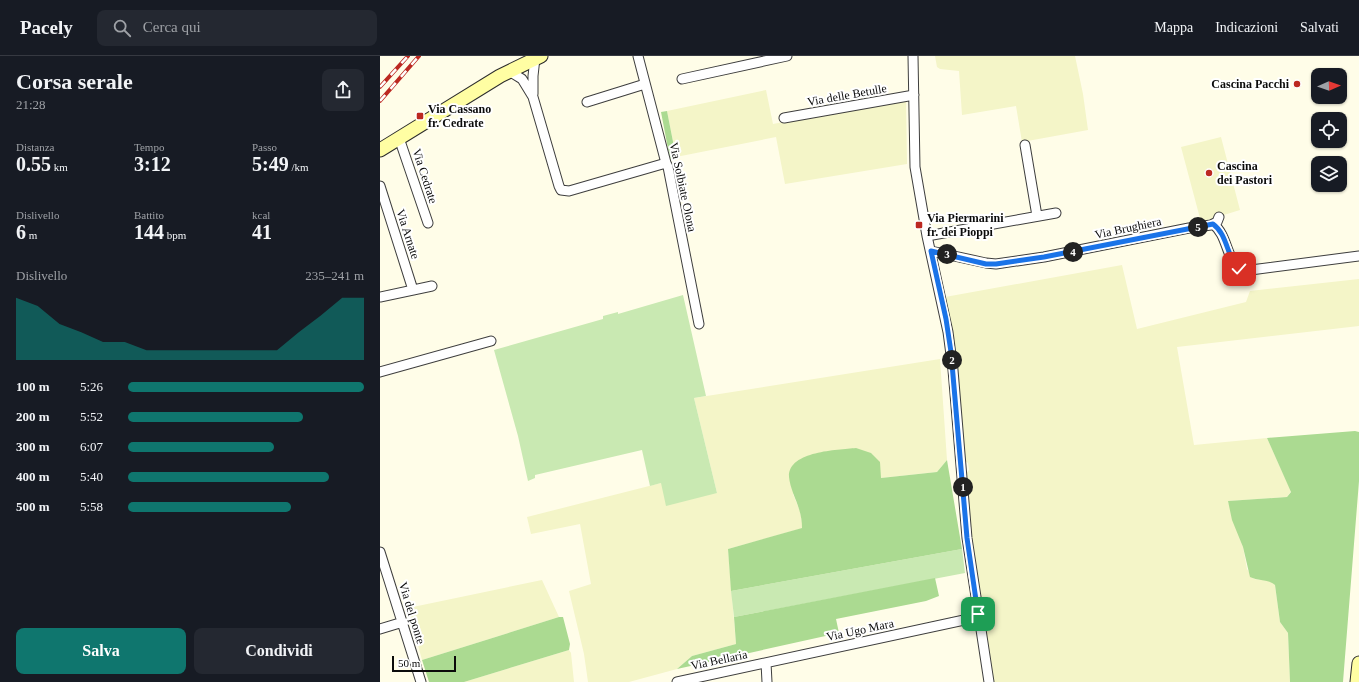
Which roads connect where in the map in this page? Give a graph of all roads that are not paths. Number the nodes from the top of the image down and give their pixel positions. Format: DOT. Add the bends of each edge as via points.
graph roads {
  1 [pos="638,56"];
  2 [pos="787,56"];
  3 [pos="913,56"];
  4 [pos="538,57"];
  5 [pos="509,71"];
  6 [pos="682,79"];
  7 [pos="646,84"];
  8 [pos="914,95"];
  9 [pos="533,97"];
  10 [pos="587,102"];
  11 [pos="784,118"];
  12 [pos="399,138"];
  13 [pos="1025,145"];
  14 [pos="380,150"];
  15 [pos="666,163"];
  16 [pos="380,186"];
  17 [pos="1056,213"];
  18 [pos="1037,216"];
  19 [pos="1219,216"];
  20 [pos="428,223"];
  21 [pos="1213,224"];
  22 [pos="927,236"];
  23 [pos="931,251"];
  24 [pos="1359,256"];
  25 [pos="432,286"];
  26 [pos="414,290"];
  27 [pos="380,297"];
  28 [pos="699,324"];
  29 [pos="491,342"];
  30 [pos="380,372"];
  31 [pos="380,552"];
  32 [pos="978,617"];
  33 [pos="402,622"];
  34 [pos="380,629"];
  35 [pos="766,663"];
  36 [pos="1359,663"];
  37 [pos="421,682"];
  38 [pos="677,682"];
  39 [pos="767,682"];
  40 [pos="989,682"];
  41 [pos="1357,682"];
  1 -- 7 [label="street, Via Solbiate Olona"];
  2 -- 6 [label="street"];
  3 -- 8 [label="street"];
  4 -- 5 [label="street"];
  4 -- 9 [label="street" via="533,76"];
  5 -- 9 [label="street" via="522,79"];
  5 -- 12 [label="street"];
  7 -- 10 [label="street"];
  7 -- 15 [label="street, Via Solbiate Olona"];
  8 -- 11 [label="street, Via delle Betulle"];
  8 -- 22 [label="street" via="915,162"];
  9 -- 15 [label="street" via="559,186 563,191"];
  12 -- 14 [label="street"];
  12 -- 20 [label="street, Via Cedrate"];
  13 -- 18 [label="street"];
  15 -- 28 [label="street, Via Solbiate Olona"];
  16 -- 26 [label="street, Via Arnate"];
  17 -- 18 [label="street"];
  18 -- 22 [label="street"];
  19 -- 21 [label="street"];
  21 -- 23 [label="street, Via Brughiera" via="996,264"];
  21 -- 24 [label="street" via="1221,232 1236,266 1243,271"];
  22 -- 23 [label="street"];
  23 -- 32 [label="street" via="950,345 967,538"];
  25 -- 26 [label="street"];
  26 -- 27 [label="street"];
  29 -- 30 [label="street"];
  31 -- 33 [label="street, Via del ponte"];
  32 -- 35 [label="street, Via Ugo Mara"];
  32 -- 40 [label="street"];
  33 -- 34 [label="street"];
  33 -- 37 [label="street, Via del ponte"];
  35 -- 38 [label="street, Via Bellaria"];
  35 -- 39 [label="street"];
  36 -- 41 [label="street"];
}
